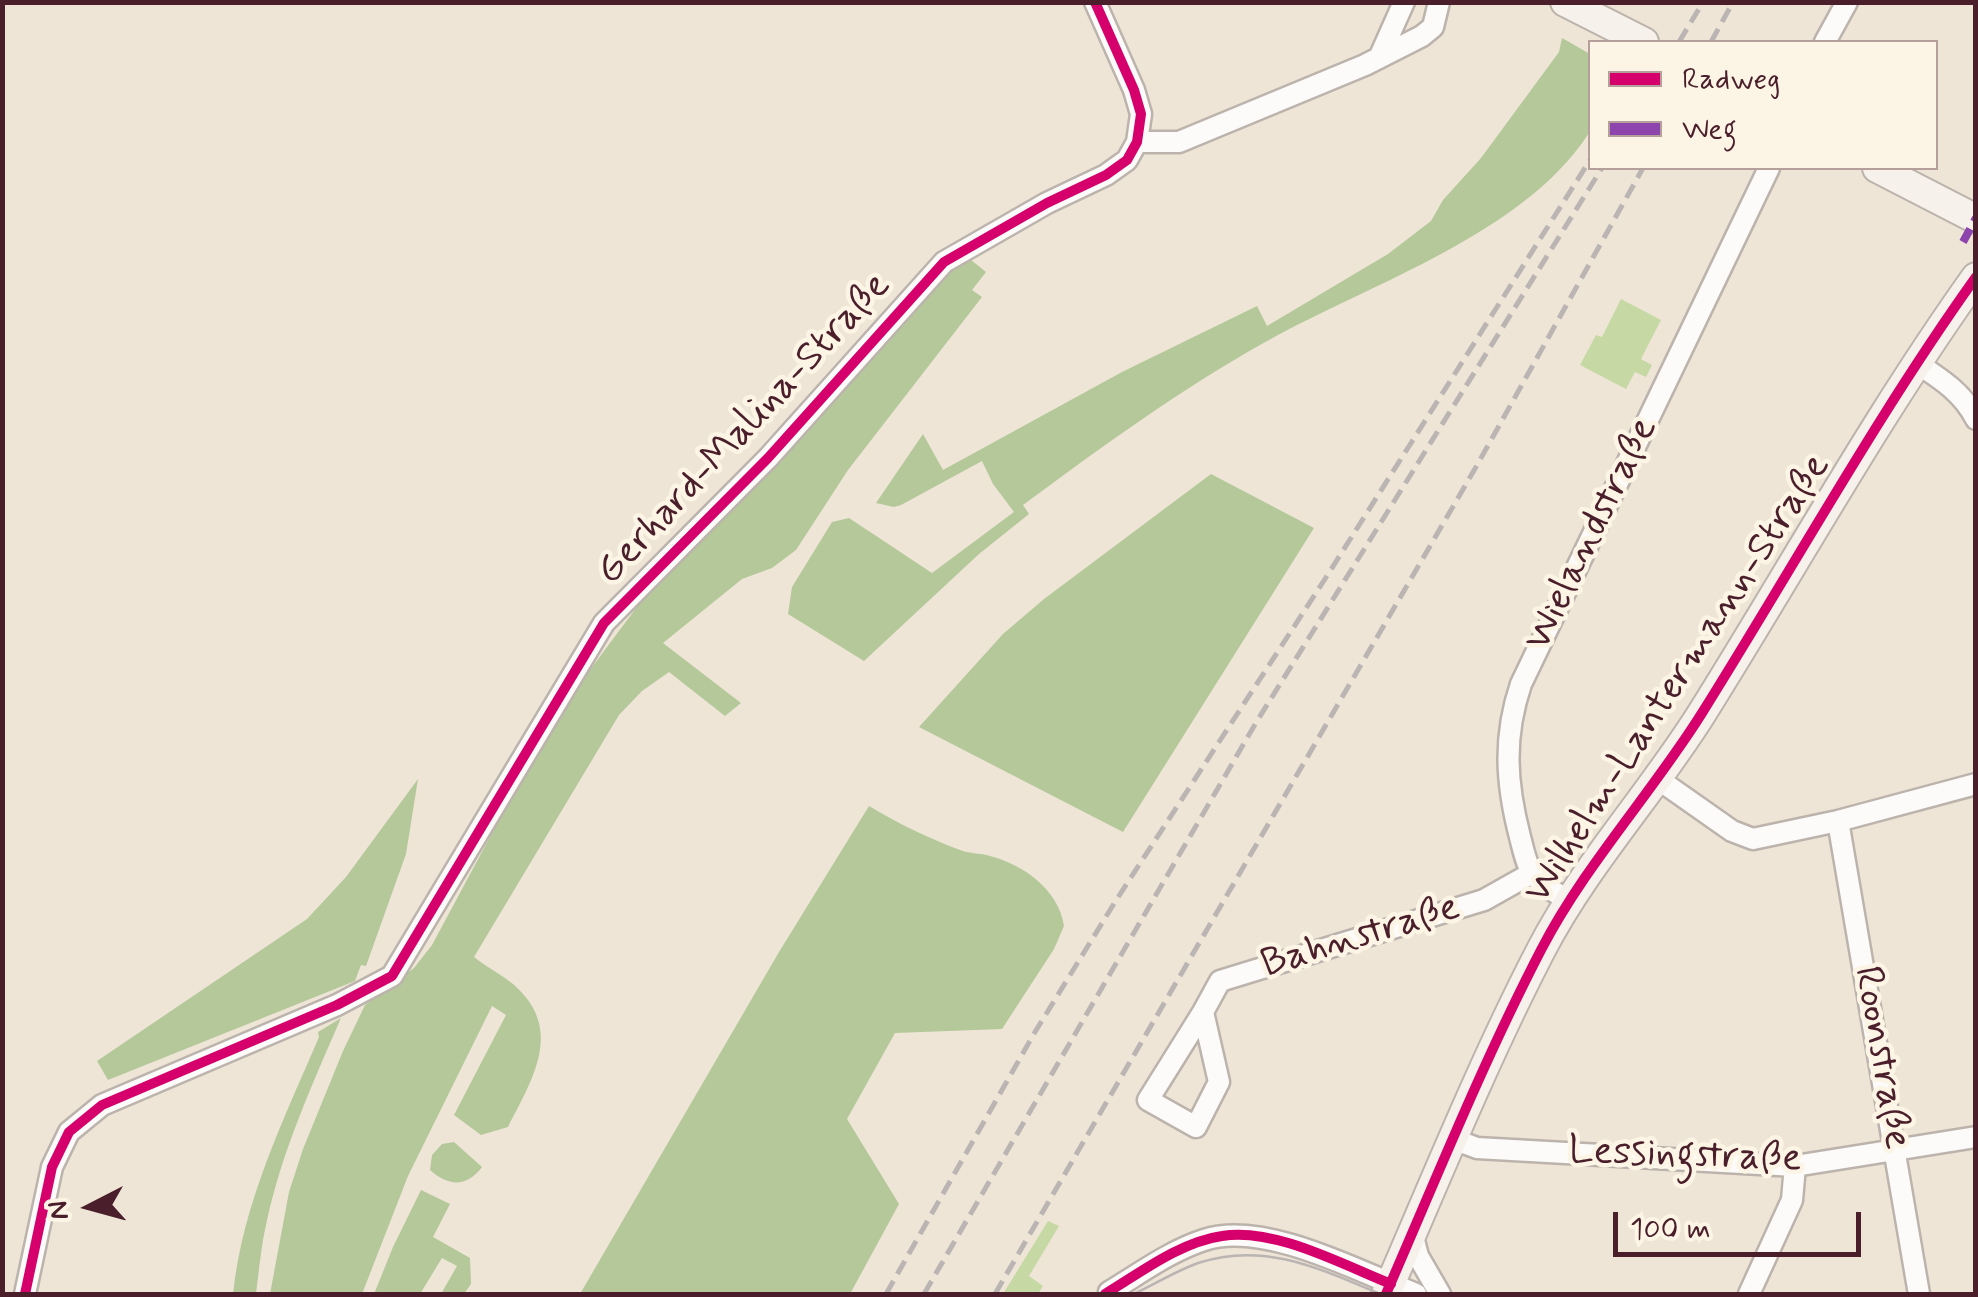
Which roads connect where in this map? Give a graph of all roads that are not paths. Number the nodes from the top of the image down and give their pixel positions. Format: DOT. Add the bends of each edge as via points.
graph roads {
  1 [pos="1095,2"];
  2 [pos="1404,2"];
  3 [pos="1439,2"];
  4 [pos="1565,2"];
  5 [pos="1846,2"];
  6 [pos="1640,40"];
  7 [pos="1826,40"];
  8 [pos="1379,58"];
  9 [pos="1137,142"];
  10 [pos="1769,170"];
  11 [pos="1881,170"];
  12 [pos="1976,219"];
  13 [pos="1970,291"];
  14 [pos="1918,364"];
  15 [pos="1976,419"];
  16 [pos="1658,779"];
  17 [pos="1976,784"];
  18 [pos="1838,821"];
  19 [pos="1532,873"];
  20 [pos="1570,902"];
  21 [pos="1202,1012"];
  22 [pos="1976,1137"];
  23 [pos="1454,1139"];
  24 [pos="1896,1150"];
  25 [pos="1795,1166"];
  26 [pos="1412,1233"];
  27 [pos="1398,1291"];
  28 [pos="1109,1292"];
  29 [pos="26,1294"];
  30 [pos="1440,1294"];
  31 [pos="1749,1294"];
  32 [pos="1919,1294"];
  1 -- 9 [label="street" via="1134,90"];
  2 -- 8 [label="street"];
  3 -- 8 [label="street" via="1433,27"];
  4 -- 6 [label="main road"];
  5 -- 7 [label="street"];
  8 -- 9 [label="street" via="1179,142"];
  9 -- 29 [label="street, Gerhard-Malina-Straße" via="1106,175 944,262 768,458 604,623 392,976 102,1105 68,1132 52,1167"];
  10 -- 19 [label="street, Wielandstraße" via="1520,684 1507,735 1507,773"];
  11 -- 12 [label="main road"];
  13 -- 14 [label="main road, Wilhelm-Lantermann-Straße"];
  14 -- 15 [label="street" via="1951,386"];
  14 -- 16 [label="main road, Wilhelm-Lantermann-Straße"];
  16 -- 18 [label="street" via="1732,832 1753,839"];
  16 -- 20 [label="main road, Wilhelm-Lantermann-Straße"];
  17 -- 18 [label="street"];
  18 -- 24 [label="street, Roonstraße"];
  19 -- 20 [label="street"];
  19 -- 21 [label="street, Bahnstraße" via="1484,900 1220,981"];
  20 -- 23 [label="main road, Wilhelm-Lantermann-Straße"];
  21 -- 21 [label="street, Bahnstraße" via="1148,1100 1196,1127 1219,1082"];
  22 -- 24 [label="street, Lessingstraße"];
  23 -- 25 [label="street, Lessingstraße" via="1477,1148"];
  23 -- 26 [label="main road, Wilhelm-Lantermann-Straße"];
  24 -- 25 [label="street, Lessingstraße"];
  24 -- 32 [label="street, Roonstraße"];
  25 -- 31 [label="street" via="1792,1200"];
  26 -- 27 [label="main road, Wilhelm-Lantermann-Straße"];
  26 -- 30 [label="street"];
  27 -- 28 [label="street" via="1290,1244 1220,1236"];
}
